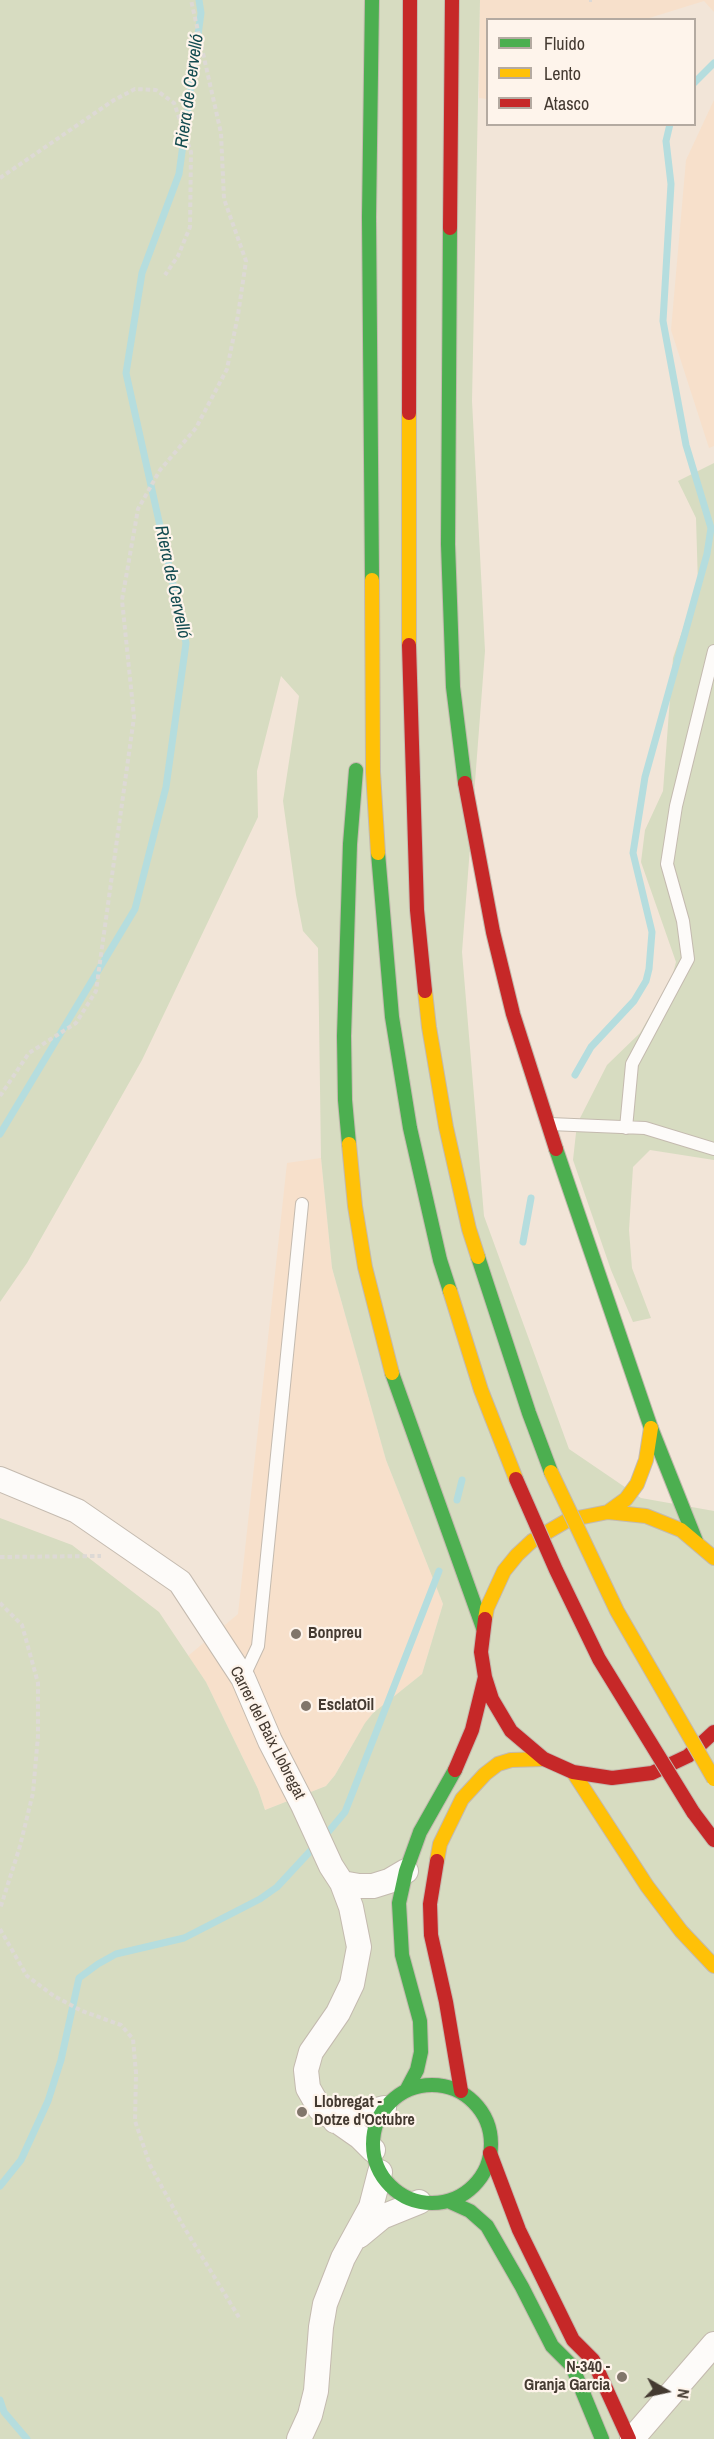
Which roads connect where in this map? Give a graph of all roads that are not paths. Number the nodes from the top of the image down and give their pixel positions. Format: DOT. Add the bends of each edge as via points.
graph roads {
  1 [pos="372,0"];
  2 [pos="410,0"];
  3 [pos="452,0"];
  4 [pos="373,601"];
  5 [pos="714,651"];
  6 [pos="547,1124"];
  7 [pos="626,1128"];
  8 [pos="714,1149"];
  9 [pos="302,1204"];
  10 [pos="651,1428"];
  11 [pos="0,1479"];
  12 [pos="608,1512"];
  13 [pos="696,1541"];
  14 [pos="714,1558"];
  15 [pos="483,1628"];
  16 [pos="485,1677"];
  17 [pos="243,1678"];
  18 [pos="714,1732"];
  19 [pos="544,1759"];
  20 [pos="573,1772"];
  21 [pos="714,1779"];
  22 [pos="714,1840"];
  23 [pos="406,1871"];
  24 [pos="337,1875"];
  25 [pos="714,1965"];
  26 [pos="407,2089"];
  27 [pos="461,2091"];
  28 [pos="384,2108"];
  29 [pos="335,2121"];
  30 [pos="490,2153"];
  31 [pos="376,2161"];
  32 [pos="448,2201"];
  33 [pos="419,2202"];
  34 [pos="355,2239"];
  35 [pos="573,2340"];
  36 [pos="714,2344"];
  37 [pos="552,2346"];
  38 [pos="552,2366"];
  39 [pos="572,2366"];
  40 [pos="299,2439"];
  41 [pos="602,2439"];
  42 [pos="630,2439"];
  1 -- 4 [label="main road" via="369,217"];
  2 -- 21 [label="main road, bridge" via="409,654 417,910 429,1027 446,1127 466,1218 551,1472 616,1611"];
  3 -- 6 [label="main road" via="448,532 453,687 468,804 493,932"];
  4 -- 15 [label="main road" via="350,844 344,1036 345,1100 355,1206 365,1267 389,1364"];
  4 -- 22 [label="main road, bridge" via="373,772 381,908 395,1039 410,1128 440,1260 481,1390 556,1570 599,1659"];
  5 -- 7 [label="lane" via="676,806 667,864 683,921 688,959 632,1064"];
  6 -- 7 [label="lane"];
  6 -- 10 [label="main road"];
  7 -- 8 [label="lane" via="645,1128"];
  9 -- 17 [label="lane" via="258,1646"];
  10 -- 12 [label="main road" via="637,1484 626,1499"];
  10 -- 13 [label="main road"];
  11 -- 17 [label="street, Carrer del Baix Llobregat" via="77,1511 180,1582"];
  12 -- 13 [label="main road" via="664,1521"];
  12 -- 15 [label="main road" via="568,1520 549,1529 517,1555 494,1589"];
  13 -- 14 [label="main road"];
  15 -- 16 [label="main road"];
  16 -- 19 [label="main road" via="492,1699 511,1731"];
  16 -- 23 [label="main road" via="461,1760 420,1832"];
  17 -- 24 [label="street, Carrer del Baix Llobregat"];
  18 -- 20 [label="main road" via="688,1756 652,1773 612,1778"];
  19 -- 20 [label="main road"];
  19 -- 27 [label="main road" via="512,1760 485,1774 462,1799 440,1844 433,1873 431,1935"];
  20 -- 25 [label="main road" via="647,1886 681,1931"];
  23 -- 24 [label="street" via="389,1881 359,1887"];
  23 -- 26 [label="main road" via="399,1903 399,1930 420,2021 421,2052"];
  24 -- 29 [label="street, Carrer del Baix Llobregat" via="351,1906 359,1947 352,1984 311,2052 306,2070 308,2088 320,2109"];
  26 -- 27 [label="main road" via="435,2084"];
  26 -- 28 [label="main road"];
  27 -- 30 [label="main road" via="484,2114"];
  28 -- 29 [label="street"];
  28 -- 31 [label="main road" via="375,2128"];
  29 -- 31 [label="street, Carrer del Baix Llobregat" via="360,2137"];
  30 -- 32 [label="main road" via="480,2178"];
  30 -- 35 [label="main road" via="519,2230"];
  31 -- 33 [label="main road" via="393,2189"];
  31 -- 34 [label="street" via="371,2207"];
  32 -- 33 [label="main road"];
  32 -- 37 [label="main road" via="470,2211 487,2226"];
  33 -- 34 [label="street" via="382,2217"];
  34 -- 40 [label="street" via="325,2304 316,2391"];
  35 -- 39 [label="main road"];
  35 -- 42 [label="main road" via="593,2360"];
  36 -- 42 [label="street"];
  37 -- 38 [label="main road"];
  37 -- 39 [label="main road"];
  39 -- 41 [label="main road"];
}
